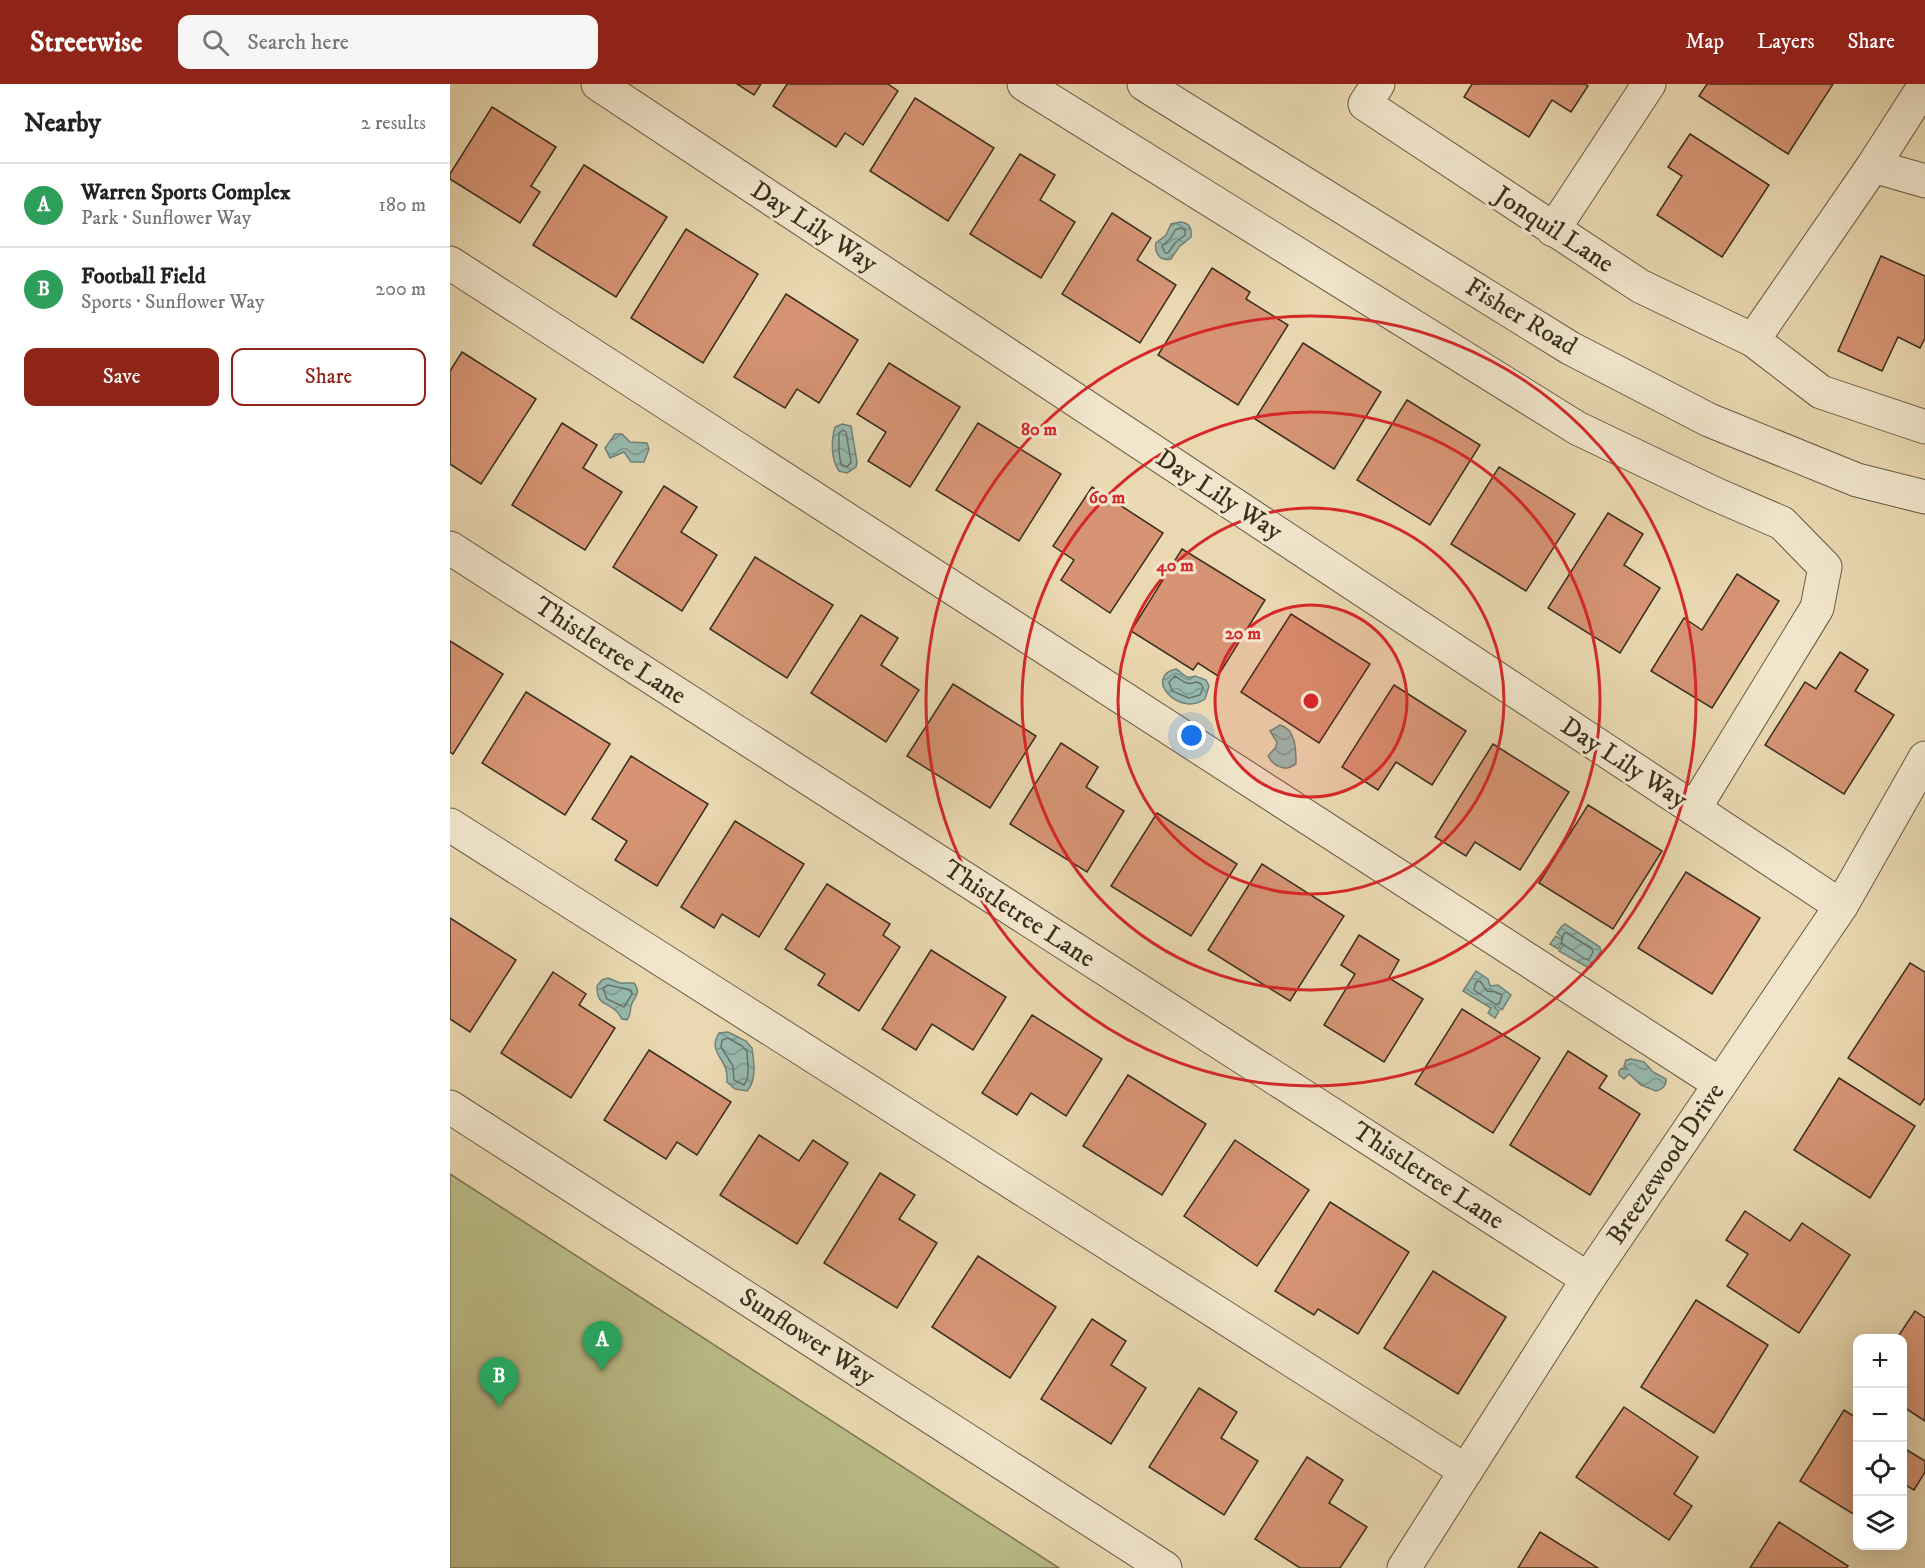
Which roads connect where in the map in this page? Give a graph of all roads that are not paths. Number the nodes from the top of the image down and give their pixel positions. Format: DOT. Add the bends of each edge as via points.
graph roads {
  1 [pos="598,84"];
  2 [pos="1023,84"];
  3 [pos="1144,84"];
  4 [pos="1649,84"];
  5 [pos="1925,85"];
  6 [pos="1371,94"];
  7 [pos="1873,166"];
  8 [pos="1925,181"];
  9 [pos="1553,230"];
  10 [pos="450,263"];
  11 [pos="1753,340"];
  12 [pos="1925,427"];
  13 [pos="1925,497"];
  14 [pos="450,548"];
  15 [pos="1925,758"];
  16 [pos="1694,809"];
  17 [pos="450,825"];
  18 [pos="1841,906"];
  19 [pos="1720,1084"];
  20 [pos="450,1107"];
  21 [pos="1588,1279"];
  22 [pos="1466,1471"];
  23 [pos="1165,1568"];
  24 [pos="1404,1568"];
  1 -- 16 [label="street, Day Lily Way"];
  2 -- 16 [label="street" via="1577,428 1782,523 1825,567 1817,608"];
  3 -- 13 [label="street, Fisher Road" via="1570,348 1709,420 1857,480"];
  4 -- 9 [label="street"];
  5 -- 7 [label="street"];
  6 -- 9 [label="street, Jonquil Lane"];
  7 -- 8 [label="street"];
  7 -- 11 [label="street"];
  9 -- 11 [label="street, Jonquil Lane" via="1640,286"];
  10 -- 19 [label="street"];
  11 -- 12 [label="street, Jonquil Lane" via="1821,392"];
  14 -- 21 [label="street, Thistletree Lane"];
  15 -- 18 [label="street, Breezewood Drive"];
  16 -- 18 [label="street, Day Lily Way"];
  17 -- 22 [label="street"];
  18 -- 19 [label="street, Breezewood Drive"];
  19 -- 21 [label="street, Breezewood Drive"];
  20 -- 23 [label="street, Sunflower Way"];
  21 -- 22 [label="street, Breezewood Drive"];
  22 -- 24 [label="street, Breezewood Drive"];
}
